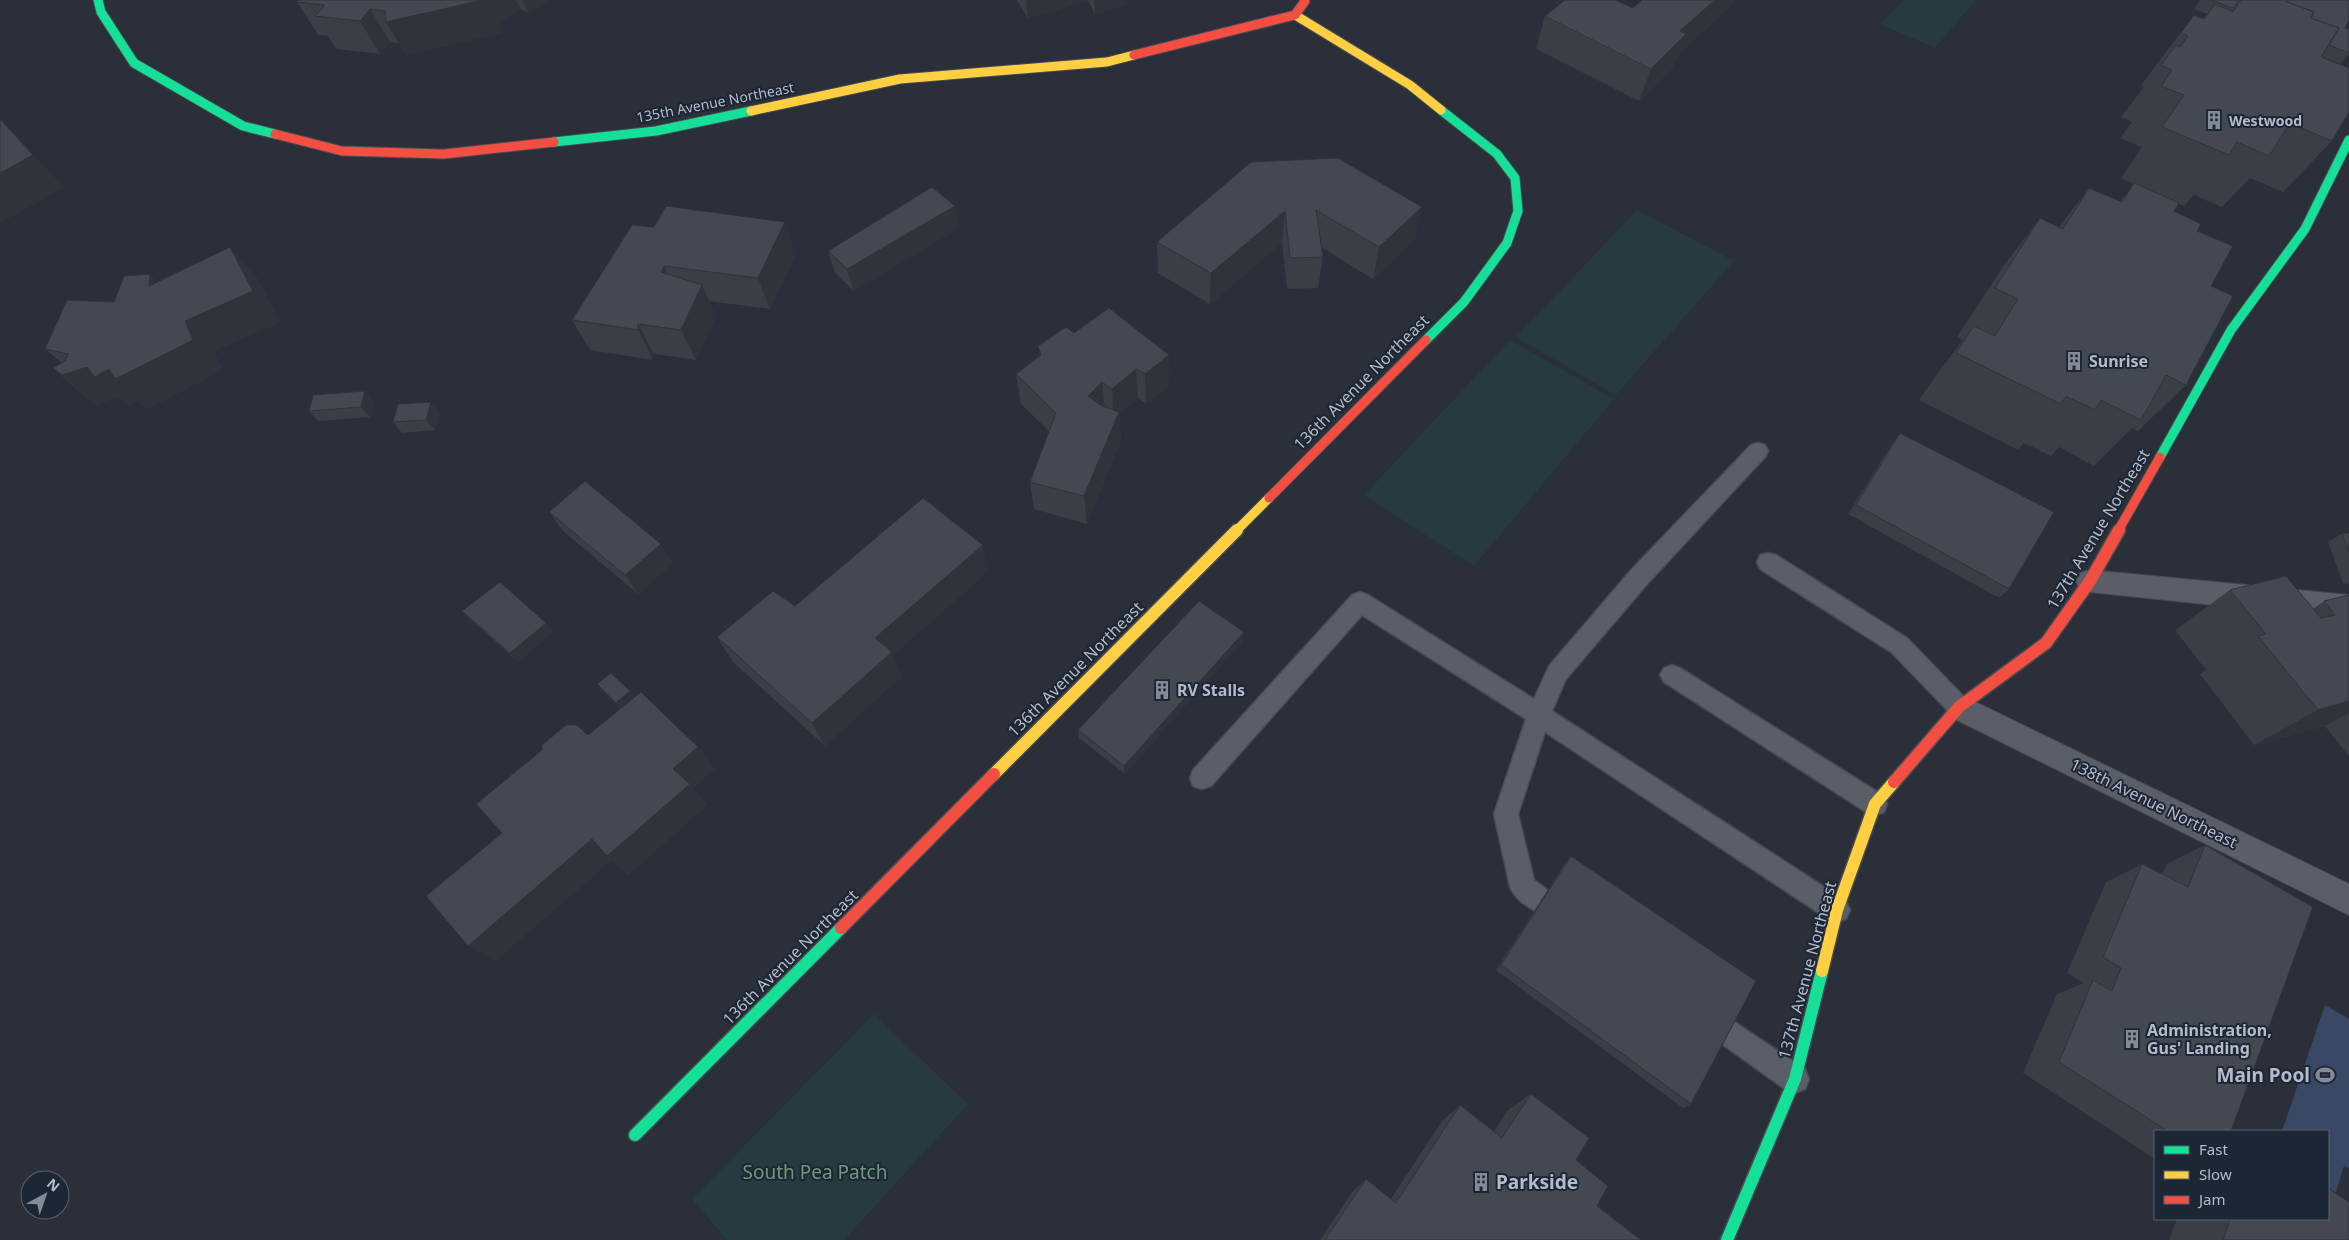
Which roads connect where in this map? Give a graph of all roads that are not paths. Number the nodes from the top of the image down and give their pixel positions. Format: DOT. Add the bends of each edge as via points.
graph roads {
  1 [pos="98,0"];
  2 [pos="1306,0"];
  3 [pos="1295,16"];
  4 [pos="2349,140"];
  5 [pos="1758,451"];
  6 [pos="1768,562"];
  7 [pos="2090,581"];
  8 [pos="2349,607"];
  9 [pos="1672,675"];
  10 [pos="1959,707"];
  11 [pos="1539,715"];
  12 [pos="1202,778"];
  13 [pos="1875,804"];
  14 [pos="2349,900"];
  15 [pos="1541,901"];
  16 [pos="1837,910"];
  17 [pos="1724,1030"];
  18 [pos="1795,1079"];
  19 [pos="635,1136"];
  20 [pos="1727,1240"];
  1 -- 3 [label="street, 135th Avenue Northeast" via="101,12 134,63 243,126 342,151 444,154 656,132 900,79 1107,62"];
  2 -- 3 [label="street"];
  3 -- 19 [label="street, 136th Avenue Northeast" via="1410,85 1497,154 1515,178 1518,211 1507,243 1464,302"];
  4 -- 7 [label="street, 137th Avenue Northeast" via="2306,229 2231,330"];
  5 -- 11 [label="lane" via="1640,576 1557,673"];
  6 -- 10 [label="lane" via="1899,645"];
  7 -- 8 [label="street"];
  7 -- 10 [label="street, 137th Avenue Northeast" via="2046,644"];
  9 -- 13 [label="lane"];
  10 -- 13 [label="street, 137th Avenue Northeast"];
  10 -- 14 [label="street, 138th Avenue Northeast"];
  11 -- 12 [label="lane" via="1360,602"];
  11 -- 15 [label="lane" via="1506,814 1523,887"];
  11 -- 16 [label="lane"];
  13 -- 16 [label="street, 137th Avenue Northeast"];
  16 -- 18 [label="street, 137th Avenue Northeast"];
  17 -- 18 [label="lane"];
  18 -- 20 [label="street, 137th Avenue Northeast"];
}
